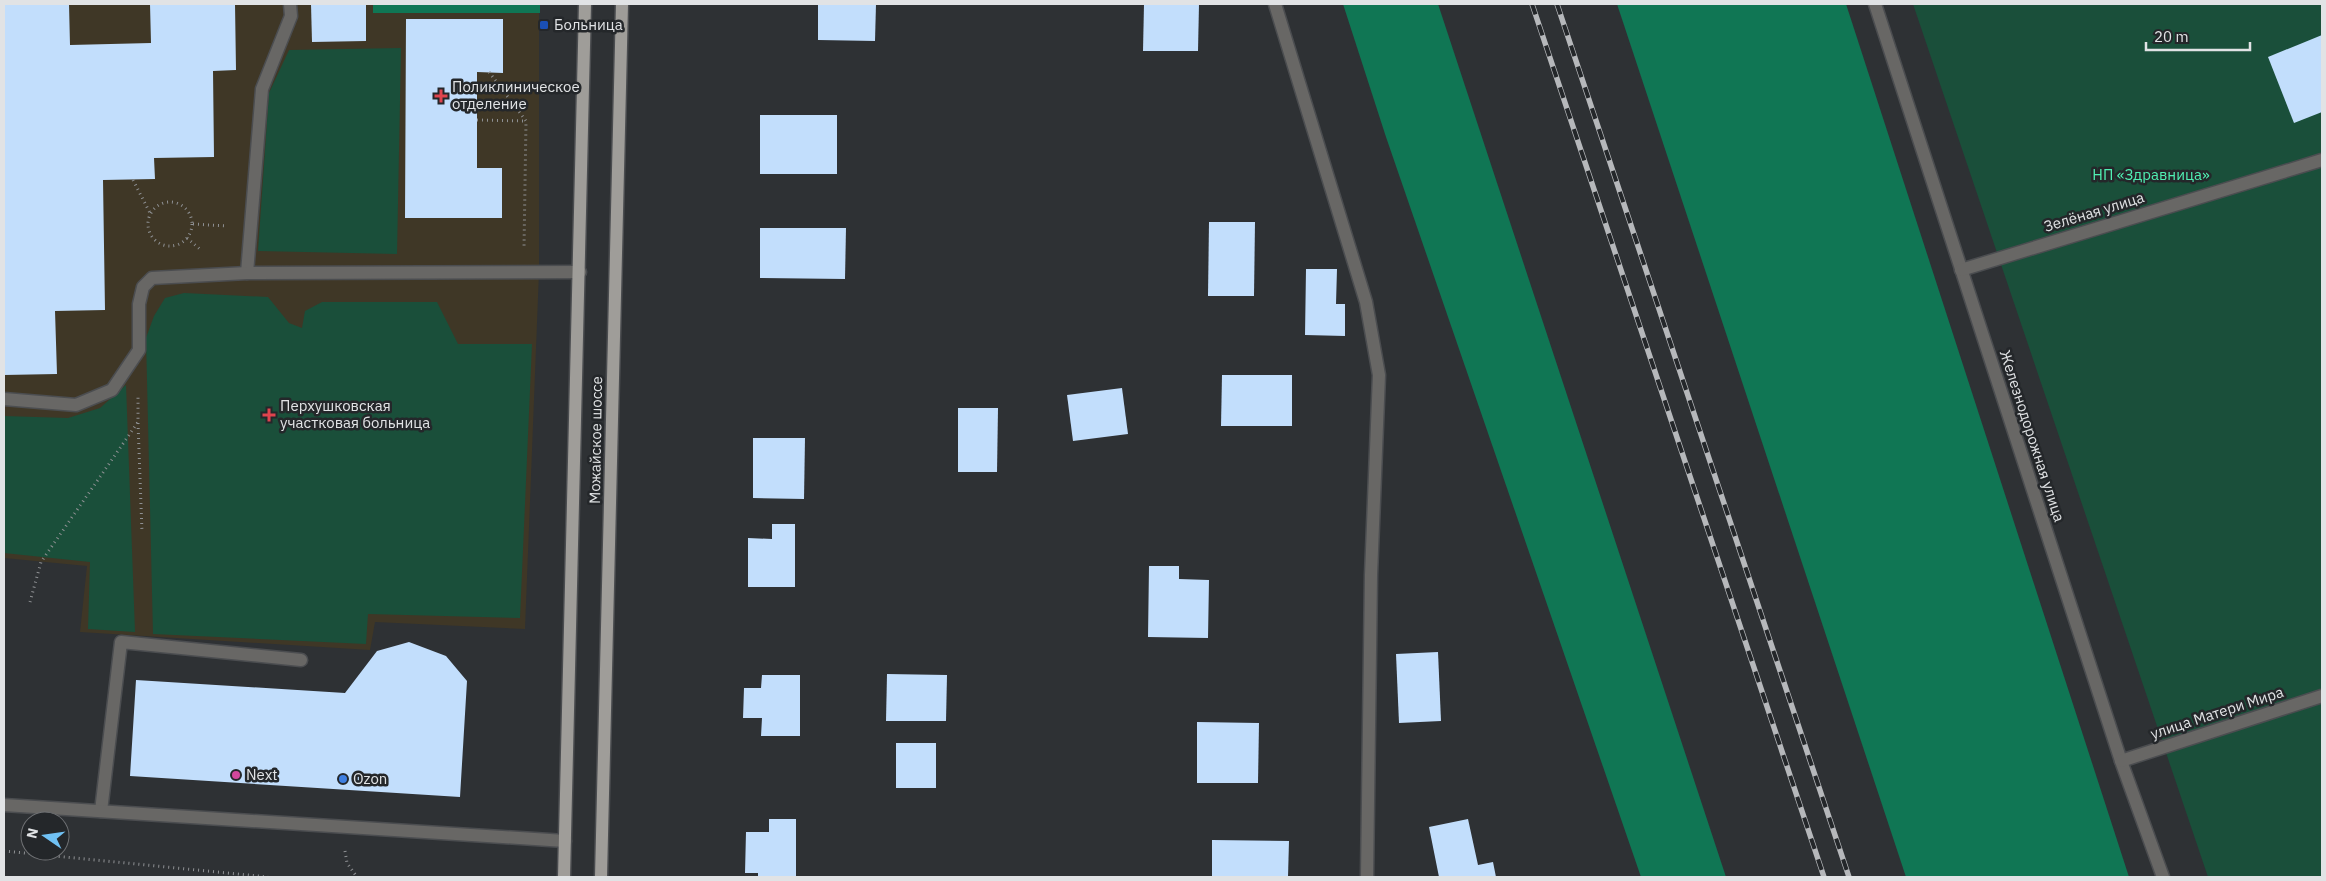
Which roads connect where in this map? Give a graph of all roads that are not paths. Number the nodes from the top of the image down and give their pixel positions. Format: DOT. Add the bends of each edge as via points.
graph roads {
  1 [pos="290,4"];
  2 [pos="585,4"];
  3 [pos="622,4"];
  4 [pos="1275,4"];
  5 [pos="1875,4"];
  6 [pos="2322,160"];
  7 [pos="1961,270"];
  8 [pos="580,272"];
  9 [pos="247,273"];
  10 [pos="4,399"];
  11 [pos="301,660"];
  12 [pos="2322,696"];
  13 [pos="2121,761"];
  14 [pos="4,805"];
  15 [pos="101,811"];
  16 [pos="565,840"];
  17 [pos="564,877"];
  18 [pos="601,877"];
  19 [pos="1367,877"];
  20 [pos="2163,877"];
  1 -- 9 [label="street" via="291,16 262,89"];
  2 -- 8 [label="main road, Можайское шоссе"];
  3 -- 18 [label="main road, Можайское шоссе"];
  4 -- 19 [label="street" via="1366,302 1378,375 1371,575"];
  5 -- 7 [label="street, Железнодорожная улица"];
  6 -- 7 [label="street, Зелёная улица"];
  7 -- 13 [label="street, Железнодорожная улица"];
  8 -- 9 [label="street"];
  8 -- 16 [label="main road, Можайское шоссе"];
  9 -- 10 [label="street" via="152,278 143,286 139,304 139,350 112,390 76,404"];
  11 -- 15 [label="street" via="121,642"];
  12 -- 13 [label="street, улица Матери Мира"];
  13 -- 20 [label="street, Железнодорожная улица"];
  14 -- 15 [label="street"];
  15 -- 16 [label="street"];
  16 -- 17 [label="main road, Можайское шоссе"];
}
